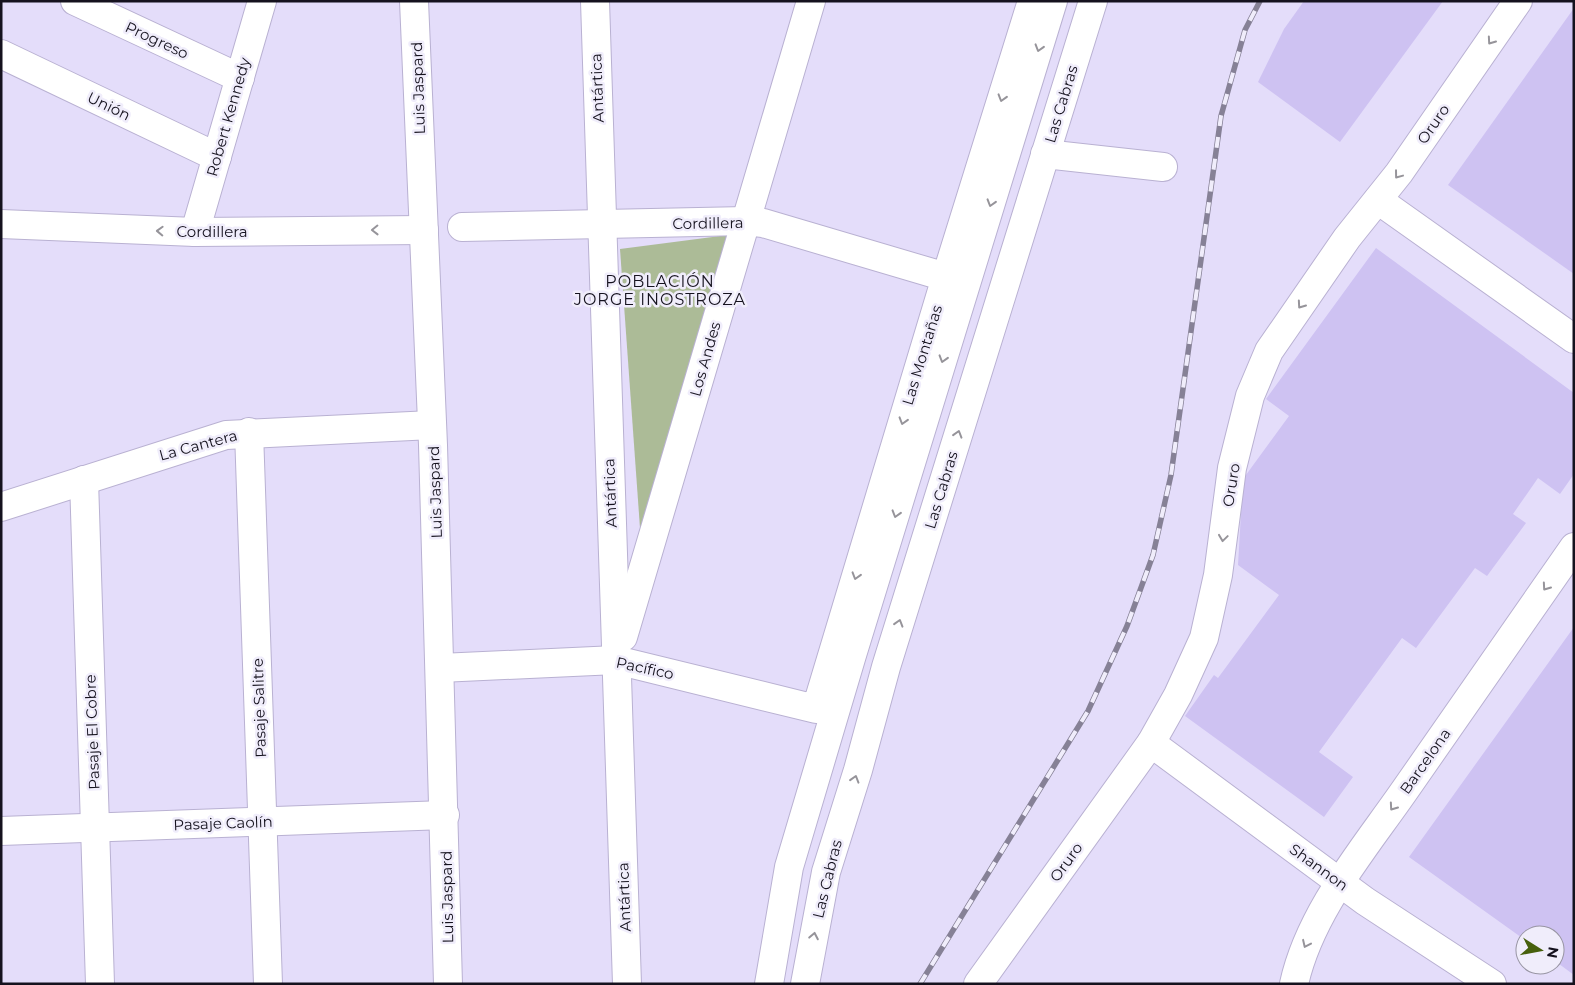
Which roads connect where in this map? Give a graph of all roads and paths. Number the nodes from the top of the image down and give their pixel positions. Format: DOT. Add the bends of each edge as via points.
graph roads {
  1 [pos="75,1"];
  2 [pos="262,1"];
  3 [pos="414,1"];
  4 [pos="595,1"];
  5 [pos="812,1"];
  6 [pos="1032,1"];
  7 [pos="1053,1"];
  8 [pos="1093,1"];
  9 [pos="1518,1"];
  10 [pos="1,54"];
  11 [pos="240,78"];
  12 [pos="1045,154"];
  13 [pos="217,157"];
  14 [pos="1163,167"];
  15 [pos="1378,200"];
  16 [pos="746,221"];
  17 [pos="1,224"];
  18 [pos="601,224"];
  19 [pos="462,228"];
  20 [pos="424,230"];
  21 [pos="195,232"];
  22 [pos="946,277"];
  23 [pos="1574,339"];
  24 [pos="432,426"];
  25 [pos="249,432"];
  26 [pos="84,480"];
  27 [pos="1,506"];
  28 [pos="1574,547"];
  29 [pos="616,660"];
  30 [pos="440,668"];
  31 [pos="816,709"];
  32 [pos="1151,743"];
  33 [pos="445,814"];
  34 [pos="263,821"];
  35 [pos="95,828"];
  36 [pos="1,831"];
  37 [pos="1341,884"];
  38 [pos="100,984"];
  39 [pos="268,984"];
  40 [pos="448,984"];
  41 [pos="627,984"];
  42 [pos="768,984"];
  43 [pos="805,984"];
  44 [pos="978,984"];
  45 [pos="1294,984"];
  46 [pos="1492,984"];
  1 -- 11 [label="street, Progreso"];
  2 -- 11 [label="street, Robert Kennedy"];
  3 -- 20 [label="street, Luis Jaspard"];
  4 -- 18 [label="street, Antártica"];
  5 -- 16 [label="street, Los Andes"];
  6 -- 22 [label="street, Las Montañas, one-way"];
  7 -- 42 [label="street, one-way" via="789,867"];
  8 -- 12 [label="street, Las Cabras"];
  9 -- 15 [label="street, Oruro, one-way"];
  10 -- 13 [label="street, Unión"];
  11 -- 13 [label="street, Robert Kennedy"];
  12 -- 14 [label="street"];
  43 -- 12 [label="street, Las Cabras, one-way" via="826,872"];
  13 -- 21 [label="street, Robert Kennedy"];
  15 -- 23 [label="street"];
  15 -- 32 [label="street, Oruro, one-way" via="1347,238 1269,351 1250,396 1232,468 1218,575 1204,638"];
  16 -- 18 [label="street, Cordillera"];
  16 -- 22 [label="street, Cordillera"];
  16 -- 29 [label="street, Los Andes"];
  21 -- 17 [label="street, Cordillera, one-way"];
  18 -- 19 [label="street, Cordillera"];
  18 -- 29 [label="street, Antártica"];
  20 -- 21 [label="street, Cordillera, one-way"];
  20 -- 24 [label="street, Luis Jaspard"];
  22 -- 31 [label="street, Las Montañas, one-way"];
  24 -- 25 [label="street, La Cantera"];
  24 -- 30 [label="street, Luis Jaspard"];
  25 -- 26 [label="street, La Cantera" via="226,435"];
  25 -- 34 [label="street, Pasaje Salitre"];
  26 -- 27 [label="street, La Cantera"];
  26 -- 35 [label="street, Pasaje El Cobre"];
  28 -- 37 [label="street, Barcelona, one-way"];
  29 -- 30 [label="street, Pacífico"];
  29 -- 31 [label="street, Pacífico"];
  29 -- 41 [label="street, Antártica"];
  30 -- 33 [label="street, Luis Jaspard"];
  32 -- 37 [label="street, Shannon"];
  32 -- 44 [label="street, Oruro"];
  33 -- 34 [label="street, Pasaje Caolín"];
  33 -- 40 [label="street, Luis Jaspard"];
  34 -- 35 [label="street, Pasaje Caolín"];
  34 -- 39 [label="street, Pasaje Salitre"];
  35 -- 36 [label="street, Pasaje Caolín"];
  35 -- 38 [label="street, Pasaje El Cobre"];
  37 -- 45 [label="street, Barcelona, one-way" via="1317,920 1300,957"];
  37 -- 46 [label="street, Shannon"];
}
